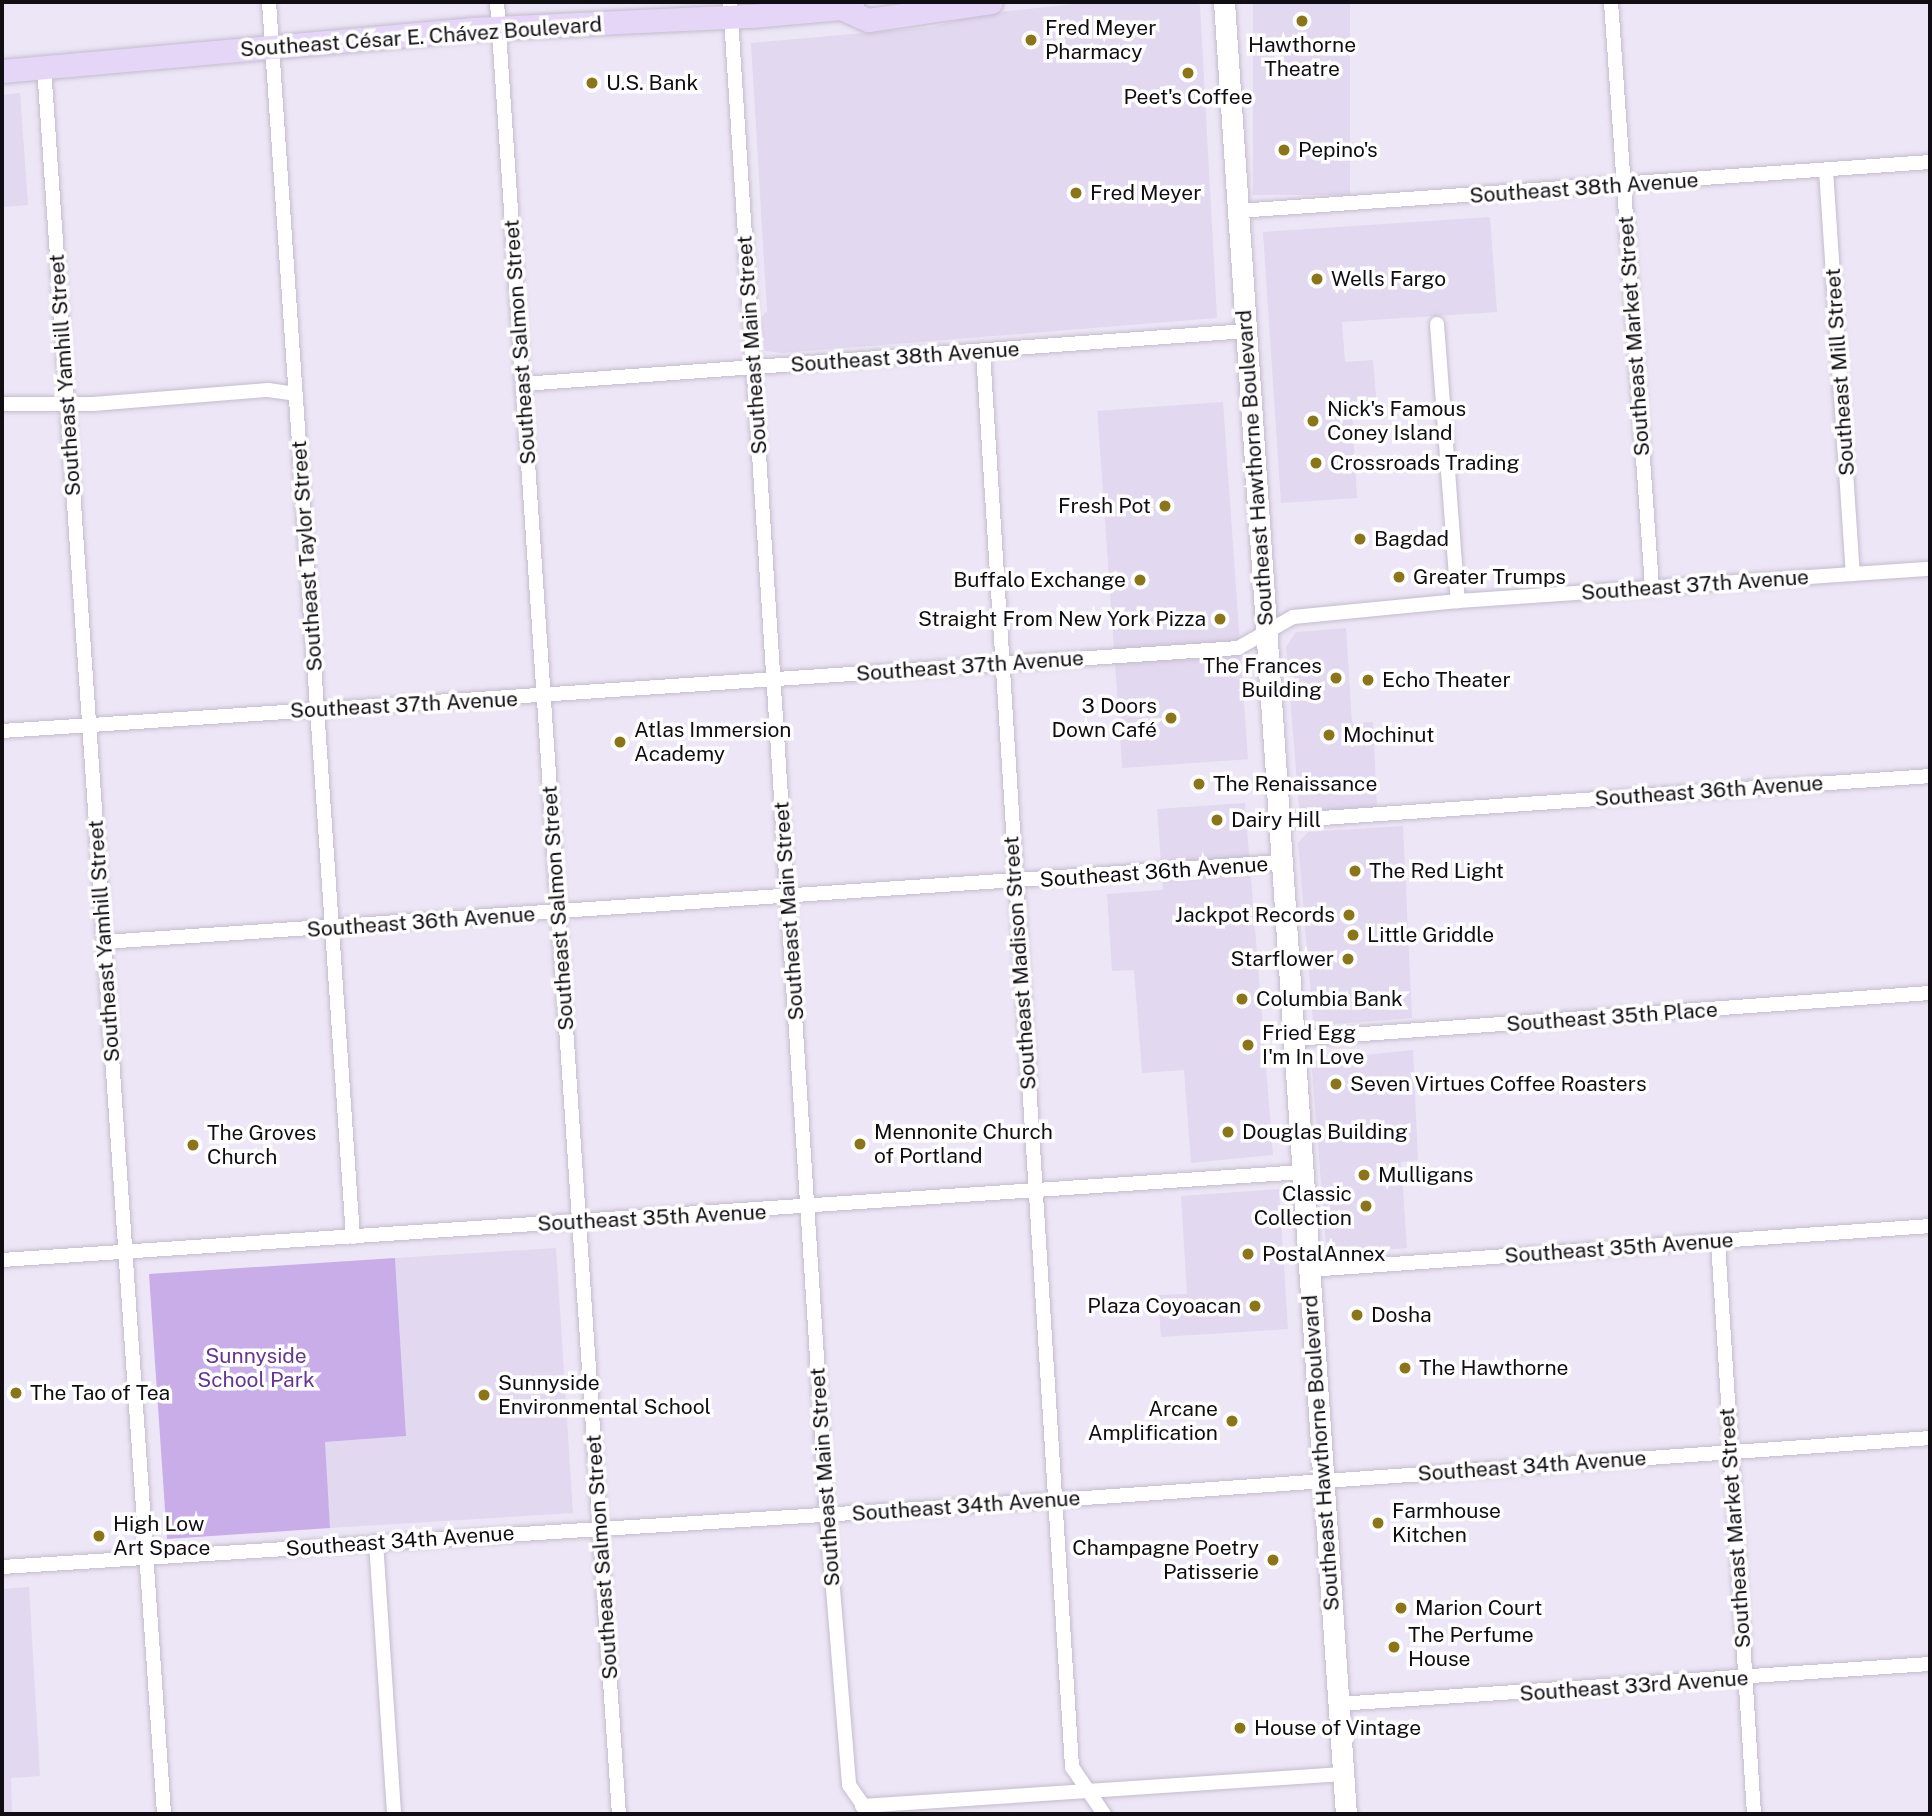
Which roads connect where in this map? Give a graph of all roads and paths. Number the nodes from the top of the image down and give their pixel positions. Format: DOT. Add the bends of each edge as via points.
graph roads {
  1 [pos="269,2"];
  2 [pos="497,2"];
  3 [pos="991,2"];
  4 [pos="1224,2"];
  5 [pos="1611,2"];
  6 [pos="846,5"];
  7 [pos="730,9"];
  8 [pos="499,28"];
  9 [pos="272,47"];
  10 [pos="44,67"];
  11 [pos="2,71"];
  12 [pos="1930,162"];
  13 [pos="1826,170"];
  14 [pos="1624,186"];
  15 [pos="1238,211"];
  16 [pos="1437,324"];
  17 [pos="1246,331"];
  18 [pos="983,352"];
  19 [pos="753,368"];
  20 [pos="523,384"];
  21 [pos="296,394"];
  22 [pos="67,402"];
  23 [pos="2,404"];
  24 [pos="1930,569"];
  25 [pos="1853,574"];
  26 [pos="1652,587"];
  27 [pos="1458,601"];
  28 [pos="1266,631"];
  29 [pos="1001,662"];
  30 [pos="774,680"];
  31 [pos="544,696"];
  32 [pos="317,709"];
  33 [pos="89,724"];
  34 [pos="2,730"];
  35 [pos="1930,776"];
  36 [pos="1279,821"];
  37 [pos="1281,862"];
  38 [pos="1015,883"];
  39 [pos="788,897"];
  40 [pos="559,914"];
  41 [pos="332,928"];
  42 [pos="104,942"];
  43 [pos="1930,993"];
  44 [pos="1294,1040"];
  45 [pos="1302,1172"];
  46 [pos="1035,1194"];
  47 [pos="807,1208"];
  48 [pos="579,1222"];
  49 [pos="1930,1226"];
  50 [pos="353,1237"];
  51 [pos="1718,1242"];
  52 [pos="125,1252"];
  53 [pos="2,1260"];
  54 [pos="1309,1270"];
  55 [pos="1930,1438"];
  56 [pos="1729,1451"];
  57 [pos="1323,1481"];
  58 [pos="1056,1500"];
  59 [pos="827,1516"];
  60 [pos="601,1528"];
  61 [pos="376,1542"];
  62 [pos="146,1558"];
  63 [pos="2,1567"];
  64 [pos="1930,1664"];
  65 [pos="1745,1680"];
  66 [pos="1338,1704"];
  67 [pos="1343,1774"];
  68 [pos="1090,1790"];
  69 [pos="865,1810"];
  70 [pos="164,1814"];
  71 [pos="394,1814"];
  72 [pos="620,1814"];
  73 [pos="1104,1814"];
  74 [pos="1346,1814"];
  75 [pos="1754,1814"];
  1 -- 9 [label="street, Southeast Taylor Street"];
  2 -- 8 [label="street, Southeast Salmon Street"];
  3 -- 6 [label="main road, Southeast César E. Chávez Boulevard" via="868,20"];
  4 -- 15 [label="main road, Southeast Hawthorne Boulevard"];
  5 -- 14 [label="street, Southeast Market Street"];
  6 -- 7 [label="main road, Southeast César E. Chávez Boulevard"];
  7 -- 8 [label="main road, Southeast César E. Chávez Boulevard"];
  7 -- 19 [label="street, Southeast Main Street"];
  8 -- 9 [label="main road, Southeast César E. Chávez Boulevard"];
  8 -- 20 [label="street, Southeast Salmon Street"];
  9 -- 10 [label="main road, Southeast César E. Chávez Boulevard"];
  9 -- 21 [label="street, Southeast Taylor Street"];
  10 -- 11 [label="main road, Southeast César E. Chávez Boulevard"];
  10 -- 22 [label="street, Southeast Yamhill Street"];
  12 -- 13 [label="street, Southeast 38th Avenue"];
  13 -- 14 [label="street, Southeast 38th Avenue"];
  13 -- 25 [label="street, Southeast Mill Street"];
  14 -- 15 [label="street, Southeast 38th Avenue"];
  14 -- 26 [label="street, Southeast Market Street"];
  15 -- 17 [label="main road, Southeast Hawthorne Boulevard"];
  16 -- 27 [label="street"];
  17 -- 18 [label="street, Southeast 38th Avenue"];
  17 -- 28 [label="main road, Southeast Hawthorne Boulevard"];
  18 -- 19 [label="street, Southeast 38th Avenue"];
  18 -- 29 [label="street, Southeast Madison Street"];
  19 -- 20 [label="street, Southeast 38th Avenue"];
  19 -- 30 [label="street, Southeast Main Street"];
  20 -- 31 [label="street, Southeast Salmon Street"];
  21 -- 22 [label="street" via="268,390"];
  21 -- 32 [label="street, Southeast Taylor Street"];
  22 -- 23 [label="street"];
  22 -- 33 [label="street, Southeast Yamhill Street"];
  24 -- 25 [label="street, Southeast 37th Avenue"];
  25 -- 26 [label="street, Southeast 37th Avenue"];
  26 -- 27 [label="street, Southeast 37th Avenue"];
  27 -- 28 [label="street, Southeast 37th Avenue" via="1293,617"];
  28 -- 29 [label="street, Southeast 37th Avenue" via="1238,648"];
  28 -- 36 [label="main road, Southeast Hawthorne Boulevard"];
  29 -- 30 [label="street, Southeast 37th Avenue"];
  29 -- 38 [label="street, Southeast Madison Street"];
  30 -- 31 [label="street, Southeast 37th Avenue"];
  30 -- 39 [label="street, Southeast Main Street"];
  31 -- 32 [label="street, Southeast 37th Avenue"];
  31 -- 40 [label="street, Southeast Salmon Street"];
  32 -- 33 [label="street, Southeast 37th Avenue"];
  32 -- 41 [label="street, Southeast Taylor Street"];
  33 -- 34 [label="street, Southeast 37th Avenue"];
  33 -- 42 [label="street, Southeast Yamhill Street"];
  35 -- 36 [label="street, Southeast 36th Avenue"];
  36 -- 37 [label="main road, Southeast Hawthorne Boulevard"];
  37 -- 38 [label="street, Southeast 36th Avenue"];
  37 -- 44 [label="main road, Southeast Hawthorne Boulevard"];
  38 -- 39 [label="street, Southeast 36th Avenue"];
  38 -- 46 [label="street, Southeast Madison Street"];
  39 -- 40 [label="street, Southeast 36th Avenue"];
  39 -- 47 [label="street, Southeast Main Street"];
  40 -- 41 [label="street, Southeast 36th Avenue"];
  40 -- 48 [label="street, Southeast Salmon Street"];
  41 -- 42 [label="street, Southeast 36th Avenue"];
  41 -- 50 [label="street, Southeast Taylor Street"];
  42 -- 52 [label="street, Southeast Yamhill Street"];
  43 -- 44 [label="street, Southeast 35th Place"];
  44 -- 45 [label="main road, Southeast Hawthorne Boulevard"];
  45 -- 46 [label="street, Southeast 35th Avenue"];
  45 -- 54 [label="main road, Southeast Hawthorne Boulevard"];
  46 -- 47 [label="street, Southeast 35th Avenue"];
  46 -- 58 [label="street, Southeast Madison Street"];
  47 -- 48 [label="street, Southeast 35th Avenue"];
  47 -- 59 [label="street, Southeast Main Street"];
  48 -- 50 [label="street, Southeast 35th Avenue"];
  48 -- 60 [label="street, Southeast Salmon Street"];
  49 -- 51 [label="street, Southeast 35th Avenue"];
  50 -- 52 [label="street, Southeast 35th Avenue"];
  51 -- 54 [label="street, Southeast 35th Avenue"];
  51 -- 56 [label="street, Southeast Market Street"];
  52 -- 53 [label="street, Southeast 35th Avenue"];
  52 -- 62 [label="street, Southeast Yamhill Street"];
  54 -- 57 [label="main road, Southeast Hawthorne Boulevard"];
  55 -- 56 [label="street, Southeast 34th Avenue"];
  56 -- 57 [label="street, Southeast 34th Avenue"];
  56 -- 65 [label="street, Southeast Market Street"];
  57 -- 58 [label="street, Southeast 34th Avenue"];
  57 -- 66 [label="main road, Southeast Hawthorne Boulevard"];
  58 -- 59 [label="street, Southeast 34th Avenue"];
  58 -- 68 [label="street, Southeast Madison Street" via="1072,1767"];
  59 -- 60 [label="street, Southeast 34th Avenue"];
  59 -- 69 [label="street, Southeast Main Street" via="849,1785"];
  60 -- 61 [label="street, Southeast 34th Avenue"];
  60 -- 72 [label="street, Southeast Salmon Street"];
  61 -- 62 [label="street, Southeast 34th Avenue"];
  61 -- 71 [label="street"];
  62 -- 63 [label="street, Southeast 34th Avenue"];
  62 -- 70 [label="street, Southeast Yamhill Street"];
  64 -- 65 [label="street, Southeast 33rd Avenue"];
  65 -- 66 [label="street, Southeast 33rd Avenue"];
  65 -- 75 [label="street, Southeast Market Street"];
  66 -- 67 [label="main road, Southeast Hawthorne Boulevard"];
  67 -- 68 [label="street"];
  67 -- 74 [label="main road, Southeast Hawthorne Boulevard"];
  68 -- 69 [label="street"];
  68 -- 73 [label="street, Southeast Madison Street"];
}
